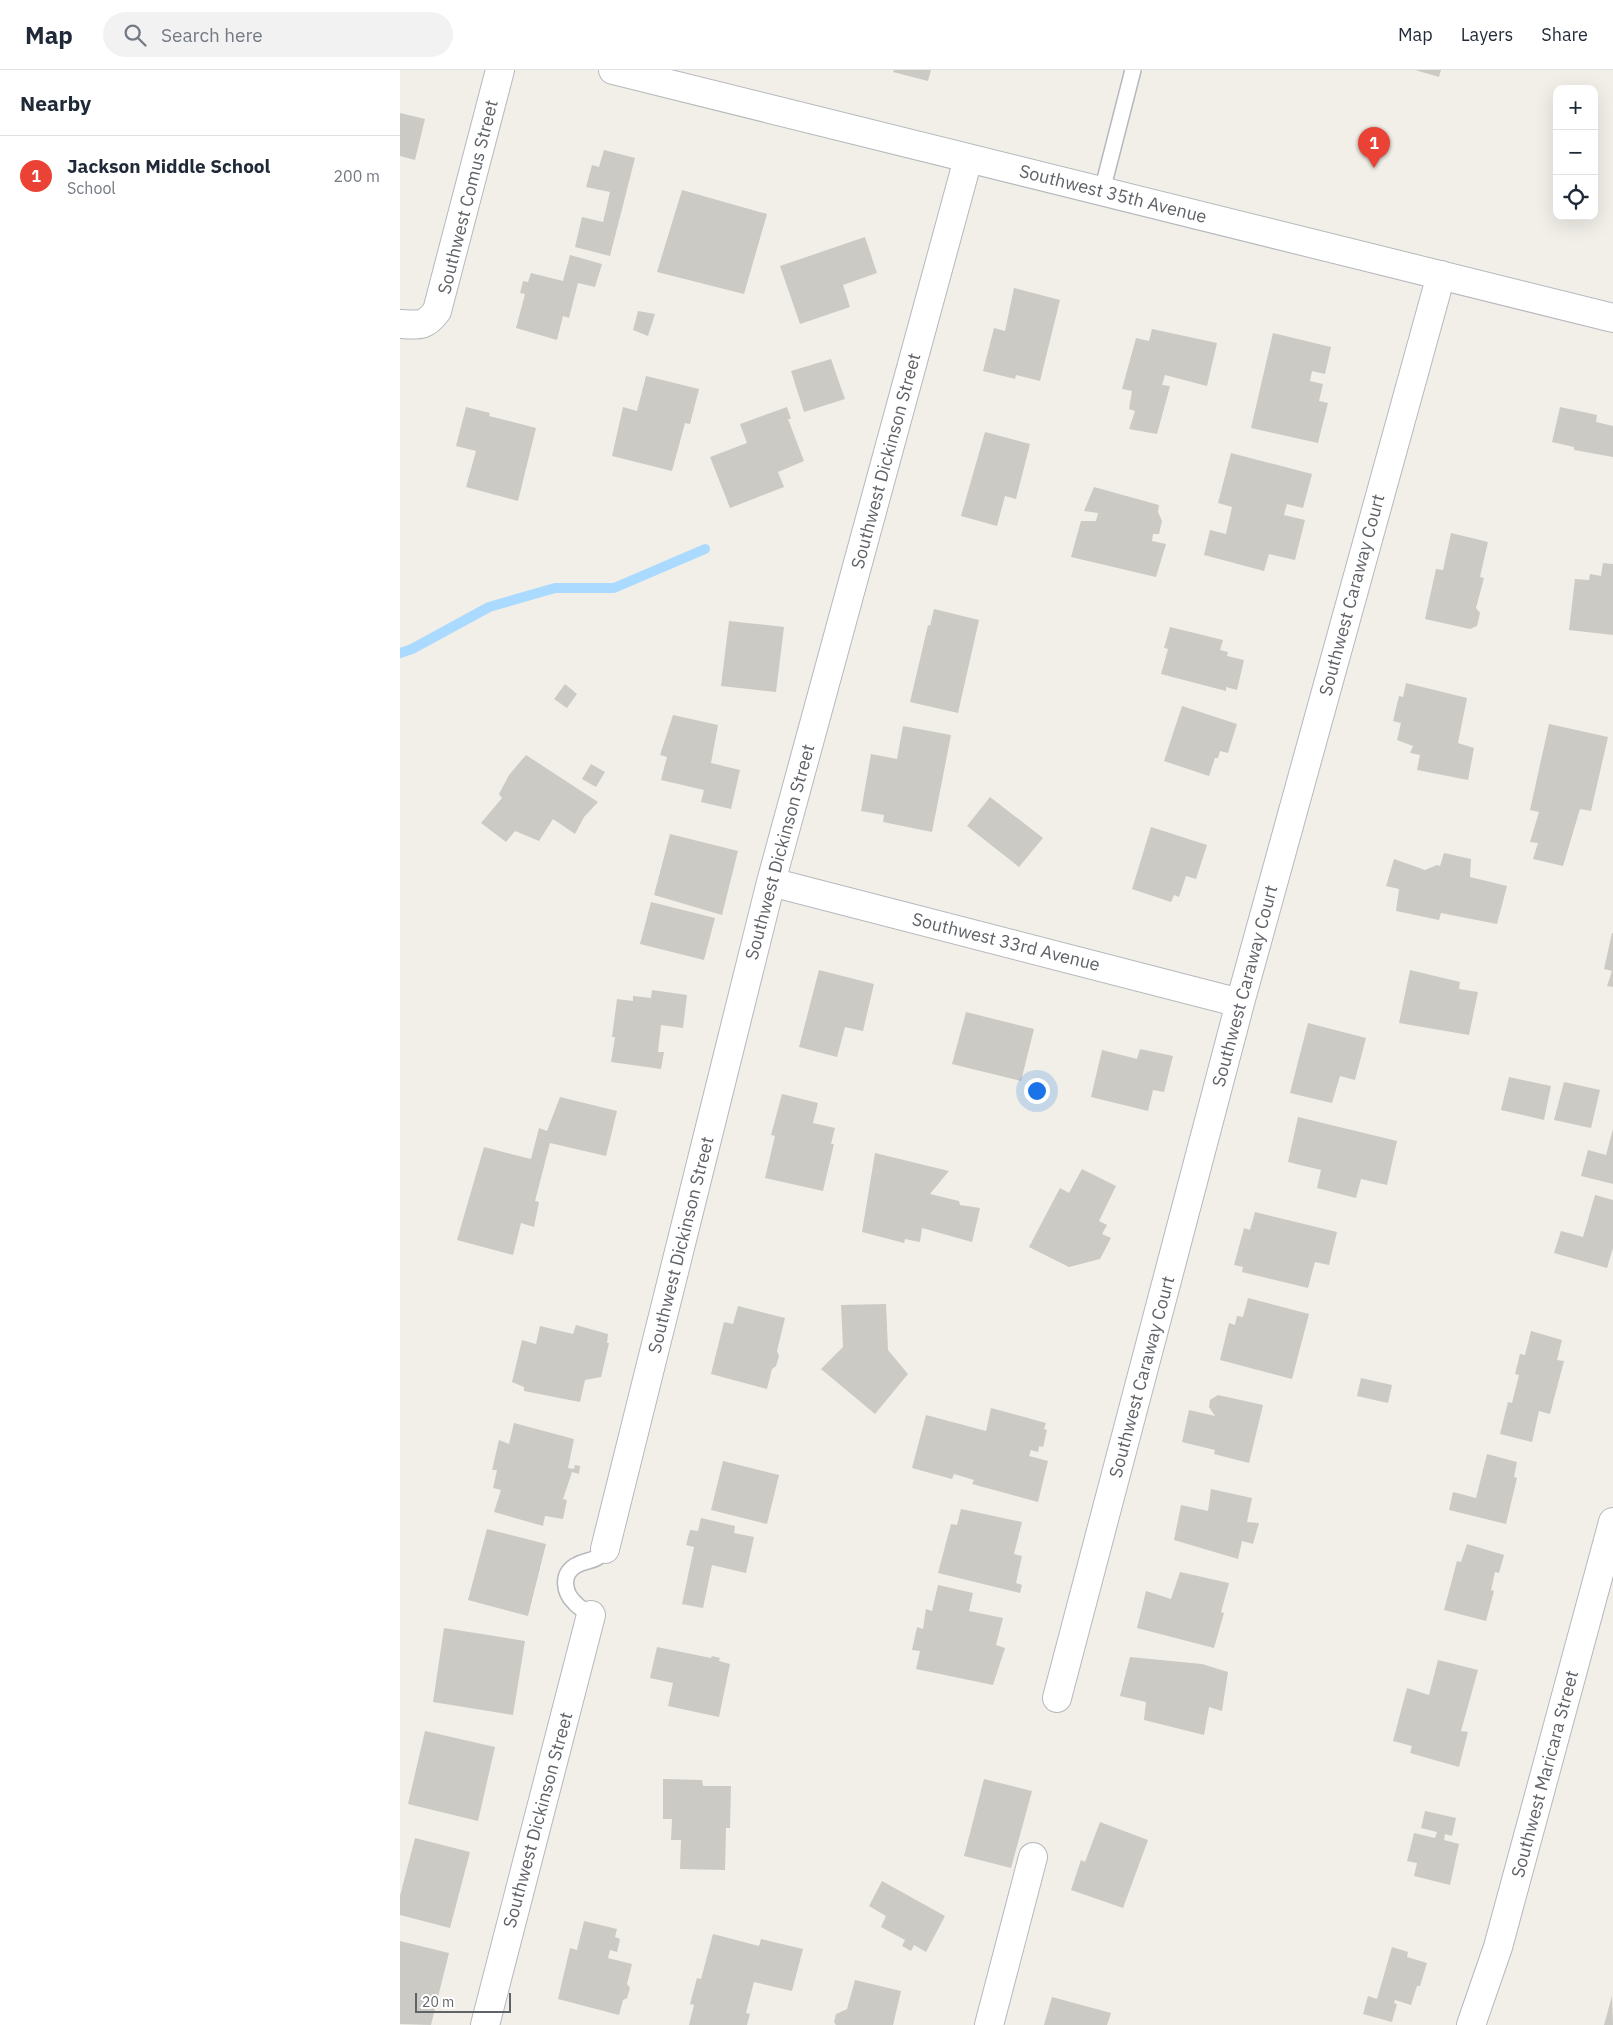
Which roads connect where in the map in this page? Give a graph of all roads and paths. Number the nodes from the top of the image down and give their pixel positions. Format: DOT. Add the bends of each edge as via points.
graph roads {
  1 [pos="500,70"];
  2 [pos="613,70"];
  3 [pos="1133,70"];
  4 [pos="673,77"];
  5 [pos="968,159"];
  6 [pos="1102,191"];
  7 [pos="1441,276"];
  8 [pos="1613,318"];
  9 [pos="400,324"];
  10 [pos="771,882"];
  11 [pos="1240,1003"];
  12 [pos="1613,1522"];
  13 [pos="605,1549"];
  14 [pos="591,1615"];
  15 [pos="1057,1698"];
  16 [pos="1033,1856"];
  17 [pos="485,2025"];
  18 [pos="989,2025"];
  19 [pos="1471,2025"];
  1 -- 9 [label="street, Southwest Comus Street" via="441,302 429,321"];
  2 -- 4 [label="street, Southwest 35th Avenue"];
  3 -- 6 [label="lane"];
  4 -- 5 [label="street, Southwest 35th Avenue"];
  5 -- 6 [label="street, Southwest 35th Avenue"];
  5 -- 10 [label="street, Southwest Dickinson Street"];
  6 -- 7 [label="street, Southwest 35th Avenue"];
  7 -- 8 [label="street, Southwest 35th Avenue"];
  7 -- 11 [label="street, Southwest Caraway Court"];
  10 -- 11 [label="street, Southwest 33rd Avenue"];
  10 -- 13 [label="street, Southwest Dickinson Street"];
  11 -- 15 [label="street, Southwest Caraway Court"];
  12 -- 19 [label="street, Southwest Maricara Street" via="1498,1947"];
  13 -- 14 [label="lane" via="599,1558 575,1566 566,1576 566,1590 574,1603"];
  14 -- 17 [label="street, Southwest Dickinson Street"];
  16 -- 18 [label="street"];
}
